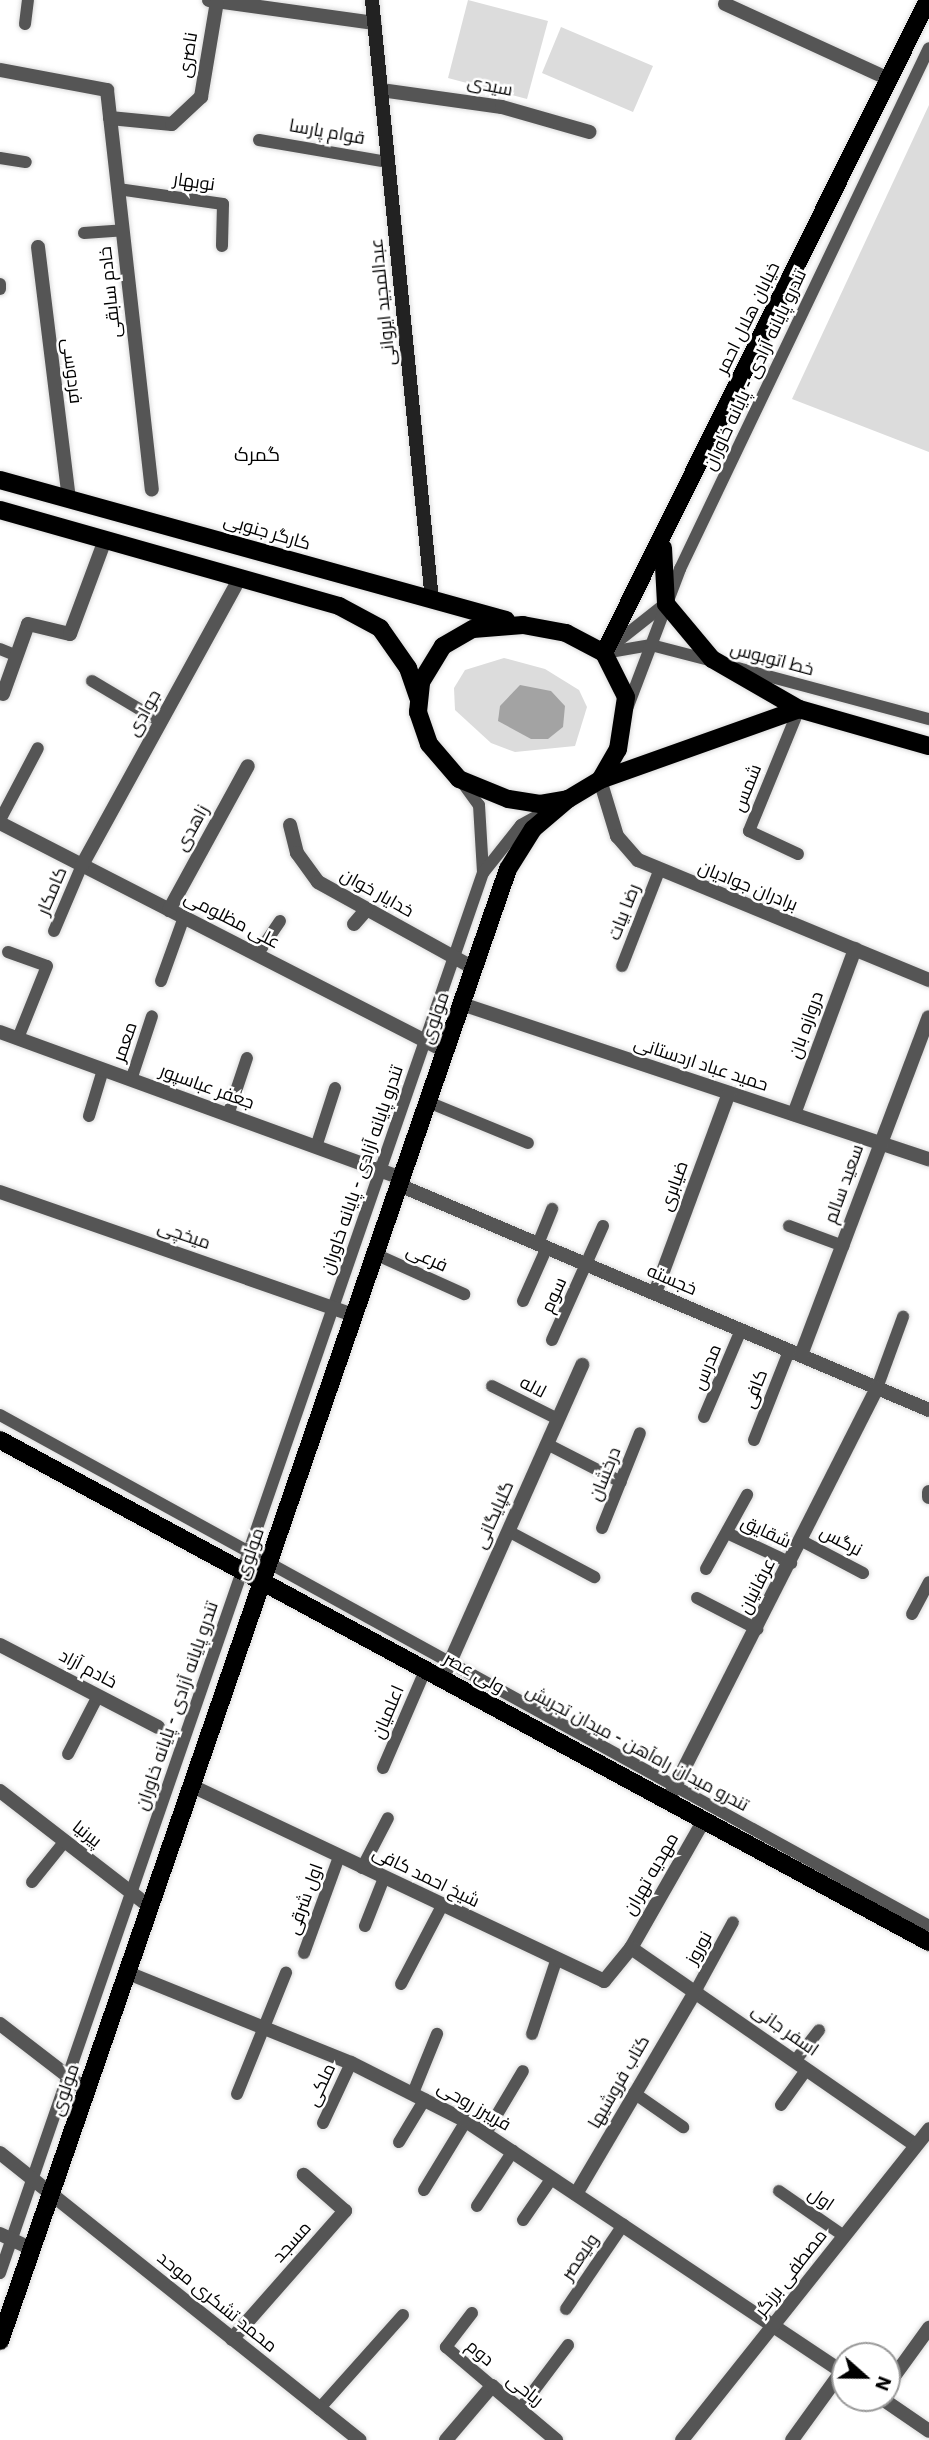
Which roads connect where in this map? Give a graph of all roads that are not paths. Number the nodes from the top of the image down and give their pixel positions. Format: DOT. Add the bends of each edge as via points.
graph roads {
  1 [pos="28,0"];
  2 [pos="372,0"];
  3 [pos="928,0"];
  4 [pos="212,1"];
  5 [pos="724,4"];
  6 [pos="374,23"];
  7 [pos="25,24"];
  8 [pos="929,48"];
  9 [pos="0,70"];
  10 [pos="887,78"];
  11 [pos="381,90"];
  12 [pos="110,118"];
  13 [pos="590,132"];
  14 [pos="259,140"];
  15 [pos="0,158"];
  16 [pos="26,162"];
  17 [pos="388,162"];
  18 [pos="118,189"];
  19 [pos="123,230"];
  20 [pos="84,233"];
  21 [pos="222,246"];
  22 [pos="38,247"];
  23 [pos="0,284"];
  24 [pos="0,289"];
  25 [pos="0,480"];
  26 [pos="152,489"];
  27 [pos="69,499"];
  28 [pos="0,510"];
  29 [pos="105,540"];
  30 [pos="663,544"];
  31 [pos="240,578"];
  32 [pos="432,600"];
  33 [pos="666,604"];
  34 [pos="523,625"];
  35 [pos="651,645"];
  36 [pos="0,649"];
  37 [pos="604,653"];
  38 [pos="17,656"];
  39 [pos="92,681"];
  40 [pos="3,694"];
  41 [pos="418,697"];
  42 [pos="799,709"];
  43 [pos="625,713"];
  44 [pos="929,719"];
  45 [pos="161,722"];
  46 [pos="929,746"];
  47 [pos="38,748"];
  48 [pos="248,766"];
  49 [pos="459,779"];
  50 [pos="600,780"];
  51 [pos="568,799"];
  52 [pos="0,822"];
  53 [pos="289,825"];
  54 [pos="797,854"];
  55 [pos="82,865"];
  56 [pos="659,871"];
  57 [pos="483,873"];
  58 [pos="366,909"];
  59 [pos="169,910"];
  60 [pos="184,917"];
  61 [pos="280,921"];
  62 [pos="354,924"];
  63 [pos="54,930"];
  64 [pos="855,949"];
  65 [pos="8,952"];
  66 [pos="257,955"];
  67 [pos="453,957"];
  68 [pos="622,966"];
  69 [pos="474,968"];
  70 [pos="929,980"];
  71 [pos="161,981"];
  72 [pos="461,1004"];
  73 [pos="152,1016"];
  74 [pos="927,1022"];
  75 [pos="0,1032"];
  76 [pos="18,1038"];
  77 [pos="425,1040"];
  78 [pos="446,1051"];
  79 [pos="247,1058"];
  80 [pos="103,1070"];
  81 [pos="131,1080"];
  82 [pos="335,1088"];
  83 [pos="729,1093"];
  84 [pos="428,1102"];
  85 [pos="794,1114"];
  86 [pos="228,1115"];
  87 [pos="89,1116"];
  88 [pos="528,1143"];
  89 [pos="880,1143"];
  90 [pos="316,1147"];
  91 [pos="929,1159"];
  92 [pos="380,1170"];
  93 [pos="401,1181"];
  94 [pos="0,1192"];
  95 [pos="552,1209"];
  96 [pos="603,1226"];
  97 [pos="789,1226"];
  98 [pos="543,1246"];
  99 [pos="843,1246"];
  100 [pos="375,1254"];
  101 [pos="587,1264"];
  102 [pos="655,1293"];
  103 [pos="464,1294"];
  104 [pos="523,1301"];
  105 [pos="333,1308"];
  106 [pos="355,1315"];
  107 [pos="904,1317"];
  108 [pos="741,1330"];
  109 [pos="552,1340"];
  110 [pos="795,1353"];
  111 [pos="582,1365"];
  112 [pos="492,1386"];
  113 [pos="877,1388"];
  114 [pos="929,1410"];
  115 [pos="0,1415"];
  116 [pos="704,1417"];
  117 [pos="558,1419"];
  118 [pos="640,1433"];
  119 [pos="0,1440"];
  120 [pos="754,1440"];
  121 [pos="547,1444"];
  122 [pos="621,1482"];
  123 [pos="929,1492"];
  124 [pos="747,1495"];
  125 [pos="929,1497"];
  126 [pos="602,1528"];
  127 [pos="508,1531"];
  128 [pos="727,1533"];
  129 [pos="803,1541"];
  130 [pos="248,1554"];
  131 [pos="791,1563"];
  132 [pos="268,1566"];
  133 [pos="706,1569"];
  134 [pos="863,1573"];
  135 [pos="241,1575"];
  136 [pos="594,1577"];
  137 [pos="929,1581"];
  138 [pos="261,1586"];
  139 [pos="697,1598"];
  140 [pos="912,1614"];
  141 [pos="757,1629"];
  142 [pos="0,1645"];
  143 [pos="425,1671"];
  144 [pos="445,1673"];
  145 [pos="98,1696"];
  146 [pos="158,1727"];
  147 [pos="68,1754"];
  148 [pos="383,1768"];
  149 [pos="192,1786"];
  150 [pos="0,1791"];
  151 [pos="671,1794"];
  152 [pos="388,1818"];
  153 [pos="704,1820"];
  154 [pos="65,1841"];
  155 [pos="339,1857"];
  156 [pos="362,1868"];
  157 [pos="384,1878"];
  158 [pos="33,1882"];
  159 [pos="131,1893"];
  160 [pos="442,1906"];
  161 [pos="150,1907"];
  162 [pos="733,1922"];
  163 [pos="365,1926"];
  164 [pos="929,1937"];
  165 [pos="631,1948"];
  166 [pos="304,1953"];
  167 [pos="556,1961"];
  168 [pos="128,1973"];
  169 [pos="286,1973"];
  170 [pos="401,1984"];
  171 [pos="696,1990"];
  172 [pos="0,2024"];
  173 [pos="265,2028"];
  174 [pos="819,2030"];
  175 [pos="437,2034"];
  176 [pos="532,2035"];
  177 [pos="351,2063"];
  178 [pos="801,2065"];
  179 [pos="523,2070"];
  180 [pos="68,2077"];
  181 [pos="87,2091"];
  182 [pos="634,2093"];
  183 [pos="237,2094"];
  184 [pos="419,2096"];
  185 [pos="781,2105"];
  186 [pos="466,2121"];
  187 [pos="323,2123"];
  188 [pos="683,2127"];
  189 [pos="929,2129"];
  190 [pos="486,2133"];
  191 [pos="399,2142"];
  192 [pos="916,2145"];
  193 [pos="513,2151"];
  194 [pos="0,2153"];
  195 [pos="304,2175"];
  196 [pos="552,2178"];
  197 [pos="33,2179"];
  198 [pos="424,2190"];
  199 [pos="779,2191"];
  200 [pos="51,2194"];
  201 [pos="576,2194"];
  202 [pos="477,2206"];
  203 [pos="523,2220"];
  204 [pos="623,2224"];
  205 [pos="844,2236"];
  206 [pos="6,2237"];
  207 [pos="32,2249"];
  208 [pos="0,2273"];
  209 [pos="566,2309"];
  210 [pos="472,2313"];
  211 [pos="403,2315"];
  212 [pos="773,2325"];
  213 [pos="929,2328"];
  214 [pos="232,2339"];
  215 [pos="0,2342"];
  216 [pos="568,2345"];
  217 [pos="831,2365"];
  218 [pos="901,2367"];
  219 [pos="492,2386"];
  220 [pos="831,2389"];
  221 [pos="319,2409"];
  222 [pos="520,2409"];
  223 [pos="901,2412"];
  224 [pos="929,2431"];
  225 [pos="359,2440"];
  226 [pos="446,2440"];
  227 [pos="556,2440"];
  228 [pos="682,2440"];
  229 [pos="792,2440"];
  1 -- 7 [label="lane"];
  2 -- 6 [label="main road, عبدالمجید ایروانی"];
  3 -- 10 [label="main road, خیابان هلال احمر"];
  4 -- 6 [label="street"];
  4 -- 12 [label="street, ناصری" via="201,97 172,124"];
  5 -- 10 [label="street"];
  6 -- 11 [label="main road, عبدالمجید ایروانی"];
  8 -- 33 [label="lane, تندرو پایانه آزادی - پایانه خاوران"];
  9 -- 12 [label="street, خادم سابقی" via="107,90"];
  10 -- 30 [label="main road, خیابان هلال احمر"];
  11 -- 13 [label="street, سیدی" via="502,107"];
  11 -- 17 [label="main road, عبدالمجید ایروانی"];
  12 -- 18 [label="street, خادم سابقی"];
  14 -- 17 [label="lane, قوام پارسا"];
  15 -- 16 [label="lane"];
  17 -- 32 [label="main road, عبدالمجید ایروانی"];
  18 -- 19 [label="street, خادم سابقی"];
  18 -- 21 [label="lane, نوبهار" via="223,204"];
  19 -- 20 [label="lane"];
  19 -- 26 [label="street, خادم سابقی"];
  22 -- 27 [label="street, فردوسی"];
  23 -- 24 [label="lane"];
  25 -- 27 [label="main road, کارگر جنوبی"];
  27 -- 32 [label="main road, کارگر جنوبی"];
  28 -- 29 [label="main road"];
  29 -- 31 [label="main road"];
  29 -- 38 [label="street" via="70,634 27,624"];
  30 -- 33 [label="main road"];
  30 -- 37 [label="main road, خیابان هلال احمر"];
  31 -- 41 [label="main road" via="339,606 380,628 408,667"];
  31 -- 45 [label="street, جوادی"];
  32 -- 34 [label="main road, کارگر جنوبی"];
  33 -- 35 [label="lane, تندرو پایانه آزادی - پایانه خاوران"];
  33 -- 37 [label="lane"];
  33 -- 42 [label="main road" via="712,659"];
  34 -- 37 [label="main road" via="566,633"];
  34 -- 41 [label="main road" via="457,635 426,667"];
  35 -- 37 [label="lane, خط اتوبوس"];
  35 -- 43 [label="lane, تندرو پایانه آزادی - پایانه خاوران"];
  35 -- 44 [label="lane, خط اتوبوس"];
  36 -- 38 [label="lane"];
  37 -- 43 [label="main road" via="623,683"];
  38 -- 40 [label="street"];
  39 -- 45 [label="lane"];
  41 -- 49 [label="main road" via="426,737"];
  42 -- 46 [label="main road"];
  42 -- 50 [label="main road"];
  42 -- 54 [label="lane, شمس" via="749,831"];
  43 -- 50 [label="main road" via="618,749"];
  45 -- 55 [label="street, جوادی"];
  47 -- 52 [label="lane"];
  48 -- 59 [label="street, زاهدی"];
  49 -- 51 [label="main road" via="508,799 540,804"];
  49 -- 57 [label="lane" via="479,805"];
  50 -- 51 [label="main road"];
  50 -- 56 [label="street, برادران جوادیان" via="622,843"];
  51 -- 57 [label="lane" via="521,825"];
  51 -- 69 [label="main road, مولوی" via="522,843"];
  52 -- 55 [label="street, علی مظلومی"];
  53 -- 58 [label="street, خدایار خوان" via="297,853 318,882"];
  55 -- 59 [label="street, علی مظلومی"];
  55 -- 63 [label="lane, کامکار"];
  56 -- 64 [label="street, برادران جوادیان"];
  56 -- 68 [label="lane, رضا بیات"];
  57 -- 67 [label="lane, تندرو پایانه آزادی - پایانه خاوران"];
  58 -- 62 [label="street"];
  58 -- 67 [label="street, خدایار خوان"];
  59 -- 60 [label="street, علی مظلومی"];
  60 -- 66 [label="street, علی مظلومی"];
  60 -- 71 [label="lane"];
  61 -- 66 [label="lane"];
  64 -- 70 [label="street, برادران جوادیان"];
  64 -- 85 [label="street, دروازه بان"];
  65 -- 76 [label="lane" via="47,966"];
  66 -- 77 [label="street, علی مظلومی"];
  67 -- 69 [label="street, خدایار خوان"];
  67 -- 77 [label="lane, تندرو پایانه آزادی - پایانه خاوران"];
  69 -- 72 [label="main road, مولوی"];
  72 -- 78 [label="main road, مولوی"];
  72 -- 83 [label="street, حمید عباد اردستانی"];
  73 -- 81 [label="lane, معمر"];
  74 -- 89 [label="street, سعید سالم"];
  75 -- 76 [label="street, جعفر عباسپور"];
  76 -- 80 [label="street, جعفر عباسپور"];
  77 -- 78 [label="street, علی مظلومی"];
  77 -- 92 [label="lane, تندرو پایانه آزادی - پایانه خاوران"];
  78 -- 84 [label="main road, مولوی"];
  79 -- 86 [label="lane"];
  80 -- 81 [label="street, جعفر عباسپور"];
  80 -- 87 [label="lane"];
  81 -- 86 [label="street, جعفر عباسپور"];
  82 -- 90 [label="lane"];
  83 -- 85 [label="street, حمید عباد اردستانی"];
  83 -- 102 [label="street, ضیابری"];
  84 -- 88 [label="lane"];
  84 -- 93 [label="main road, مولوی"];
  85 -- 89 [label="street, حمید عباد اردستانی"];
  86 -- 90 [label="street, جعفر عباسپور"];
  89 -- 91 [label="street, حمید عباد اردستانی"];
  89 -- 99 [label="street, سعید سالم"];
  90 -- 92 [label="street, جعفر عباسپور"];
  92 -- 93 [label="street, جعفر عباسپور"];
  92 -- 105 [label="lane, تندرو پایانه آزادی - پایانه خاوران"];
  93 -- 98 [label="street, خجسته"];
  93 -- 100 [label="main road, مولوی"];
  94 -- 105 [label="street, میخچی"];
  95 -- 98 [label="lane"];
  96 -- 101 [label="lane, سوم"];
  97 -- 99 [label="lane"];
  98 -- 101 [label="street, خجسته"];
  98 -- 104 [label="lane"];
  99 -- 110 [label="street, سعید سالم"];
  100 -- 103 [label="lane, فرعی"];
  100 -- 106 [label="main road, مولوی"];
  101 -- 102 [label="street, خجسته"];
  101 -- 109 [label="lane, سوم"];
  102 -- 108 [label="street, خجسته"];
  105 -- 106 [label="street, میخچی"];
  105 -- 130 [label="lane, تندرو پایانه آزادی - پایانه خاوران"];
  106 -- 132 [label="main road, مولوی"];
  107 -- 113 [label="lane"];
  108 -- 110 [label="street, خجسته"];
  108 -- 116 [label="lane, مدرس"];
  110 -- 113 [label="street, خجسته"];
  110 -- 120 [label="lane, کافی"];
  111 -- 117 [label="street, گلپایگانی"];
  112 -- 117 [label="lane, لاله"];
  113 -- 114 [label="street, خجسته"];
  113 -- 129 [label="street, عرفانیان"];
  115 -- 130 [label="lane"];
  117 -- 121 [label="street, گلپایگانی"];
  118 -- 122 [label="lane, درخشان"];
  119 -- 135 [label="main road, ولی عصر"];
  121 -- 122 [label="lane"];
  121 -- 127 [label="street, گلپایگانی"];
  122 -- 126 [label="lane, درخشان"];
  123 -- 125 [label="street"];
  124 -- 128 [label="lane, شقایق"];
  127 -- 136 [label="lane"];
  127 -- 144 [label="street, گلپایگانی"];
  128 -- 131 [label="lane, شقایق"];
  128 -- 133 [label="lane, شقایق"];
  129 -- 131 [label="street, عرفانیان"];
  129 -- 134 [label="lane, نرگس"];
  130 -- 132 [label="lane"];
  130 -- 135 [label="lane, تندرو پایانه آزادی - پایانه خاوران"];
  131 -- 141 [label="street, عرفانیان"];
  132 -- 138 [label="main road, مولوی"];
  132 -- 144 [label="lane"];
  135 -- 138 [label="main road, ولی عصر"];
  135 -- 159 [label="lane, تندرو پایانه آزادی - پایانه خاوران"];
  137 -- 140 [label="lane"];
  138 -- 143 [label="main road, ولی عصر"];
  138 -- 149 [label="main road, مولوی"];
  139 -- 141 [label="lane"];
  141 -- 151 [label="street, عرفانیان"];
  142 -- 145 [label="street, خادم آزاد"];
  143 -- 144 [label="main road, ولی عصر"];
  143 -- 148 [label="lane, اعلمیان"];
  144 -- 151 [label="main road, ولی عصر"];
  145 -- 146 [label="street, خادم آزاد"];
  145 -- 147 [label="lane"];
  149 -- 155 [label="street, شیخ احمد کافی"];
  149 -- 161 [label="main road, مولوی"];
  150 -- 154 [label="street, پیرنیا"];
  151 -- 153 [label="main road, ولی عصر"];
  151 -- 164 [label="lane, تندرو میدان راه‌آهن - میدان تجریش"];
  152 -- 156 [label="lane"];
  153 -- 164 [label="main road, ولی عصر"];
  153 -- 165 [label="street, مهدیه تهران"];
  154 -- 158 [label="lane"];
  154 -- 159 [label="street, پیرنیا"];
  155 -- 156 [label="street, شیخ احمد کافی"];
  155 -- 166 [label="lane, اول شرقی"];
  156 -- 157 [label="street, شیخ احمد کافی"];
  157 -- 160 [label="street, شیخ احمد کافی"];
  157 -- 163 [label="lane"];
  159 -- 161 [label="street, پیرنیا"];
  159 -- 180 [label="lane, تندرو پایانه آزادی - پایانه خاوران"];
  160 -- 167 [label="street, شیخ احمد کافی"];
  160 -- 170 [label="lane"];
  161 -- 168 [label="main road, مولوی"];
  162 -- 171 [label="lane, نوروز"];
  165 -- 167 [label="street, شیخ احمد کافی" via="609,1980"];
  165 -- 171 [label="street, اسفر جانی"];
  167 -- 176 [label="lane"];
  168 -- 173 [label="street, فریبرز روحی"];
  168 -- 181 [label="main road, مولوی"];
  169 -- 173 [label="lane"];
  171 -- 178 [label="street, اسفر جانی"];
  171 -- 182 [label="street, کتاب فروشیها"];
  172 -- 180 [label="street"];
  173 -- 177 [label="street, فریبرز روحی"];
  173 -- 183 [label="lane"];
  174 -- 178 [label="lane"];
  175 -- 184 [label="lane"];
  177 -- 184 [label="street, فریبرز روحی"];
  177 -- 187 [label="lane, ملکی"];
  178 -- 185 [label="lane"];
  178 -- 192 [label="street, اسفر جانی"];
  179 -- 190 [label="lane"];
  180 -- 181 [label="street"];
  180 -- 197 [label="lane, تندرو پایانه آزادی - پایانه خاوران"];
  181 -- 200 [label="main road, مولوی"];
  182 -- 188 [label="lane"];
  182 -- 201 [label="street, کتاب فروشیها"];
  184 -- 186 [label="street, فریبرز روحی"];
  184 -- 191 [label="lane"];
  186 -- 190 [label="street, فریبرز روحی"];
  186 -- 198 [label="lane"];
  189 -- 192 [label="street, مصطفی برزگر"];
  190 -- 193 [label="street, فریبرز روحی"];
  192 -- 205 [label="street, مصطفی برزگر"];
  193 -- 196 [label="street, فریبرز روحی"];
  193 -- 202 [label="lane"];
  194 -- 197 [label="street, محمد تشکری موحد"];
  195 -- 214 [label="street, مسجد" via="345,2211"];
  196 -- 201 [label="street, فریبرز روحی"];
  196 -- 203 [label="lane"];
  197 -- 200 [label="street, محمد تشکری موحد"];
  197 -- 206 [label="lane, تندرو پایانه آزادی - پایانه خاوران"];
  199 -- 205 [label="lane, اول"];
  200 -- 207 [label="main road, مولوی"];
  200 -- 214 [label="street, محمد تشکری موحد"];
  201 -- 204 [label="street, فریبرز روحی"];
  204 -- 209 [label="lane, ولیعصر"];
  204 -- 212 [label="street, فریبرز روحی"];
  205 -- 212 [label="street, مصطفی برزگر"];
  206 -- 207 [label="street"];
  206 -- 208 [label="lane, تندرو پایانه آزادی - پایانه خاوران"];
  207 -- 215 [label="main road, مولوی"];
  210 -- 219 [label="lane, دوم" via="446,2347"];
  211 -- 221 [label="lane"];
  212 -- 217 [label="street, فریبرز روحی"];
  212 -- 228 [label="street, مصطفی برزگر"];
  213 -- 218 [label="street"];
  214 -- 221 [label="street, محمد تشکری موحد"];
  216 -- 222 [label="lane"];
  219 -- 222 [label="street, ریاحی"];
  219 -- 226 [label="street, ریاحی"];
  220 -- 229 [label="street"];
  221 -- 225 [label="street, محمد تشکری موحد"];
  222 -- 227 [label="street, ریاحی"];
  223 -- 224 [label="street"];
}
